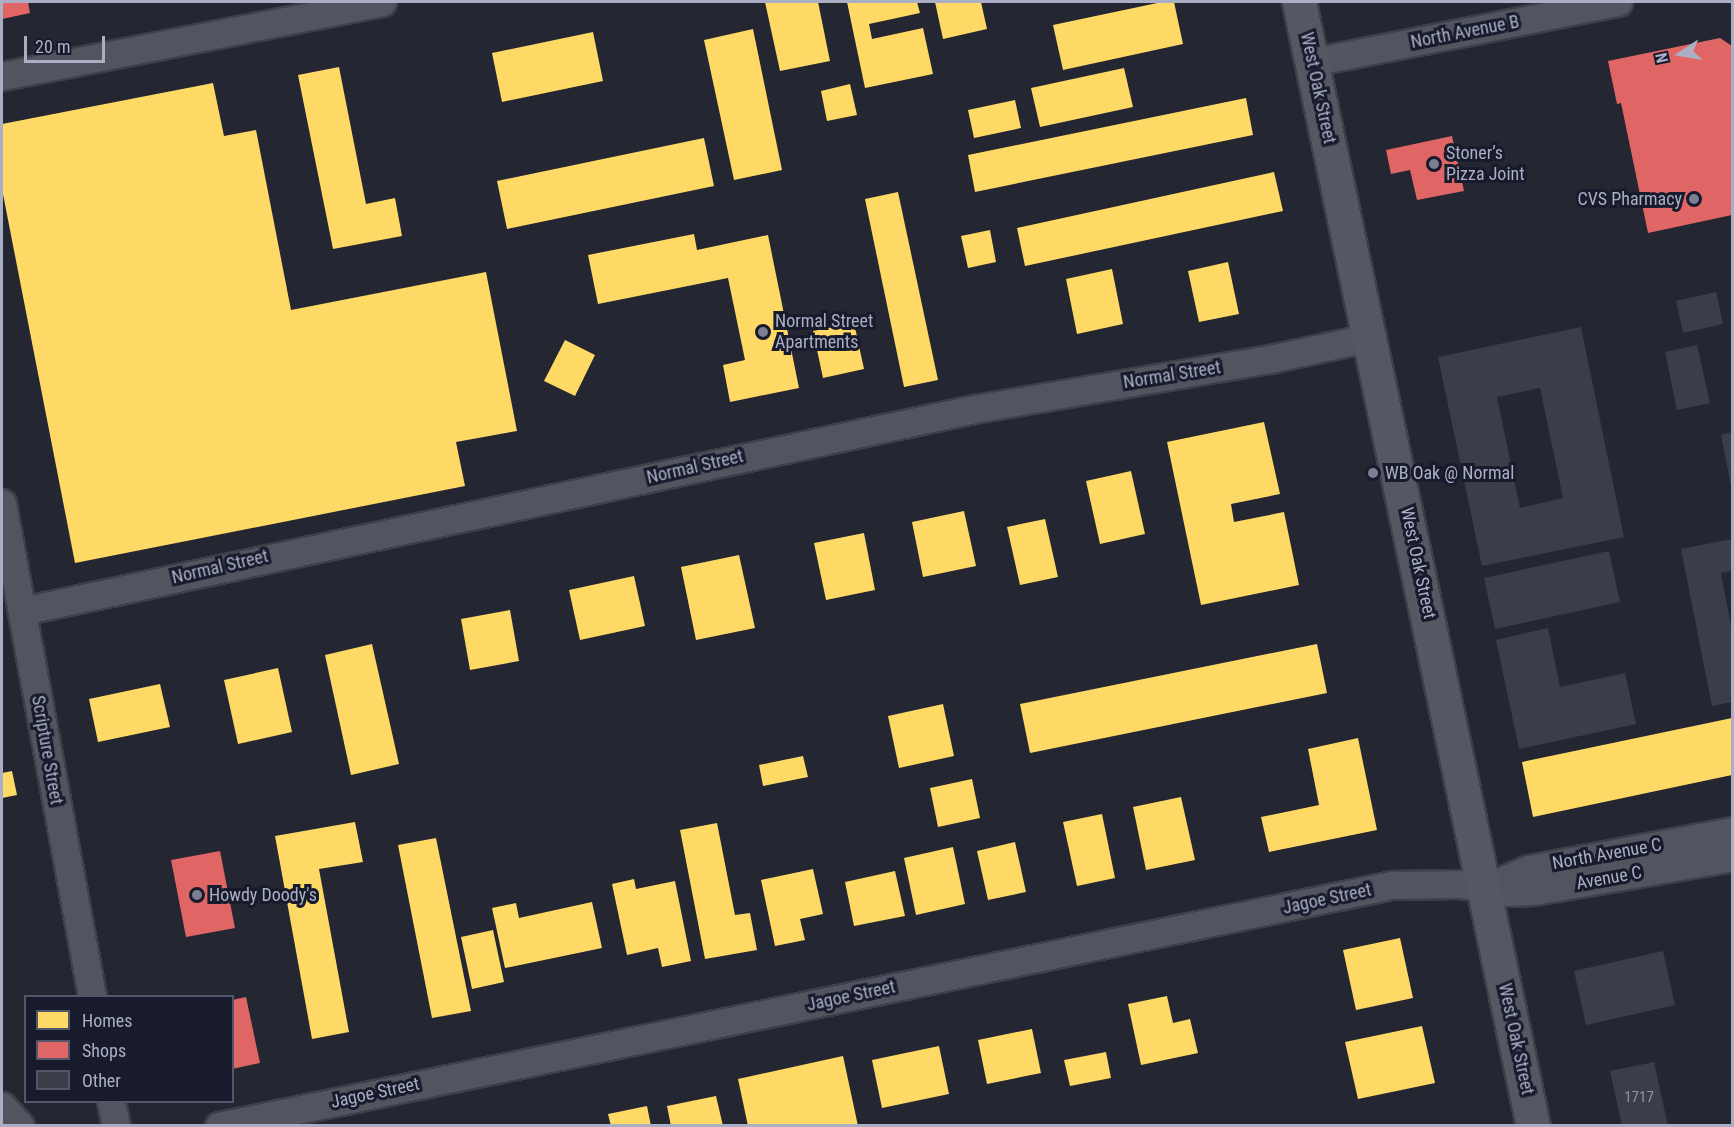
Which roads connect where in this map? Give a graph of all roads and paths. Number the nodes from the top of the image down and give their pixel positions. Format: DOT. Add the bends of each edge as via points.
graph roads {
  1 [pos="382,2"];
  2 [pos="1299,2"];
  3 [pos="1618,2"];
  4 [pos="1312,62"];
  5 [pos="2,76"];
  6 [pos="1372,337"];
  7 [pos="2,503"];
  8 [pos="22,611"];
  9 [pos="1732,831"];
  10 [pos="1732,857"];
  11 [pos="1485,888"];
  12 [pos="92,995"];
  13 [pos="111,1103"];
  14 [pos="2,1106"];
  15 [pos="20,1125"];
  16 [pos="116,1125"];
  17 [pos="219,1125"];
  18 [pos="1533,1125"];
  1 -- 5 [label="street"];
  2 -- 4 [label="main road, West Oak Street"];
  3 -- 4 [label="street, North Avenue B"];
  4 -- 6 [label="main road, West Oak Street"];
  6 -- 8 [label="street, Normal Street" via="1274,358 952,413"];
  6 -- 11 [label="main road, West Oak Street"];
  7 -- 8 [label="street, Scripture Street"];
  8 -- 12 [label="street, Scripture Street"];
  9 -- 11 [label="street, North Avenue C" via="1529,868"];
  10 -- 11 [label="street, Avenue C" via="1534,891"];
  11 -- 17 [label="street, Jagoe Street" via="1459,884 1392,885"];
  11 -- 18 [label="main road, West Oak Street"];
  13 -- 16 [label="street"];
  14 -- 15 [label="street"];
}
